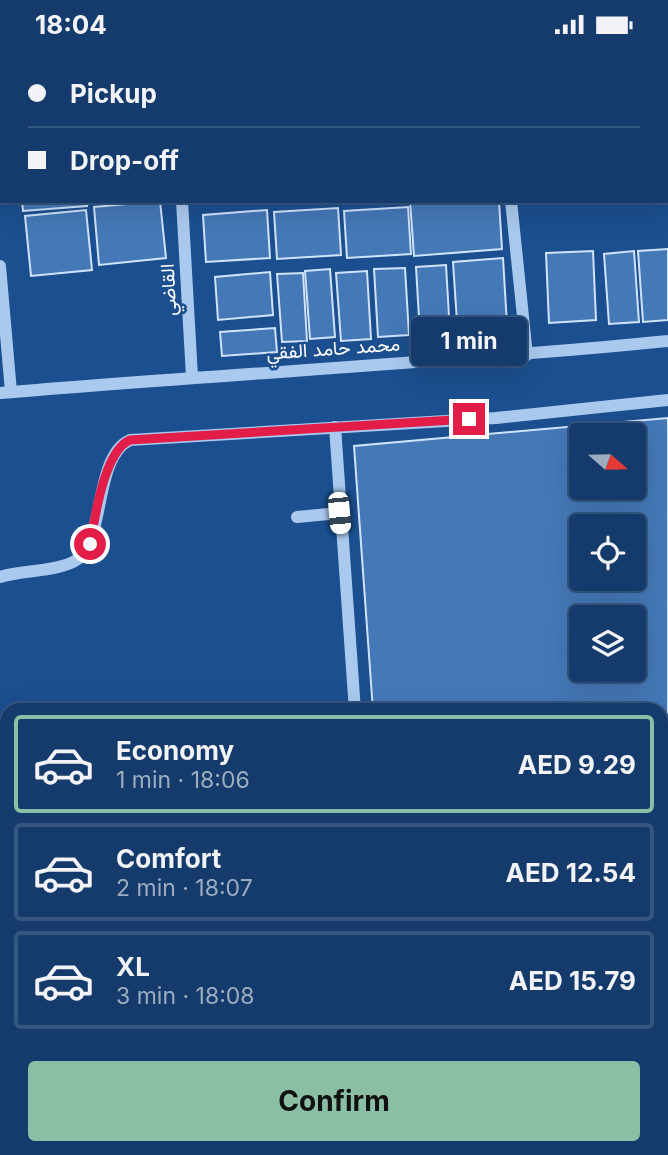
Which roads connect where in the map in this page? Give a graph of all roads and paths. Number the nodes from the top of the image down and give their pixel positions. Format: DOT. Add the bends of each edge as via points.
graph roads {
  1 [pos="183,203"];
  2 [pos="511,203"];
  3 [pos="0,266"];
  4 [pos="668,341"];
  5 [pos="527,355"];
  6 [pos="192,377"];
  7 [pos="5,392"];
  8 [pos="668,400"];
  9 [pos="335,427"];
  10 [pos="339,513"];
  11 [pos="297,517"];
  12 [pos="0,577"];
  13 [pos="354,703"];
  1 -- 6 [label="street, القاضي"];
  2 -- 5 [label="street"];
  3 -- 7 [label="street"];
  4 -- 5 [label="street, محمد حامد الفقي"];
  5 -- 6 [label="street, محمد حامد الفقي"];
  6 -- 7 [label="street, محمد حامد الفقي"];
  8 -- 9 [label="street" via="496,418"];
  9 -- 10 [label="street"];
  9 -- 12 [label="street" via="123,443 114,454 90,544 78,559"];
  10 -- 11 [label="street"];
  10 -- 13 [label="street"];
}
